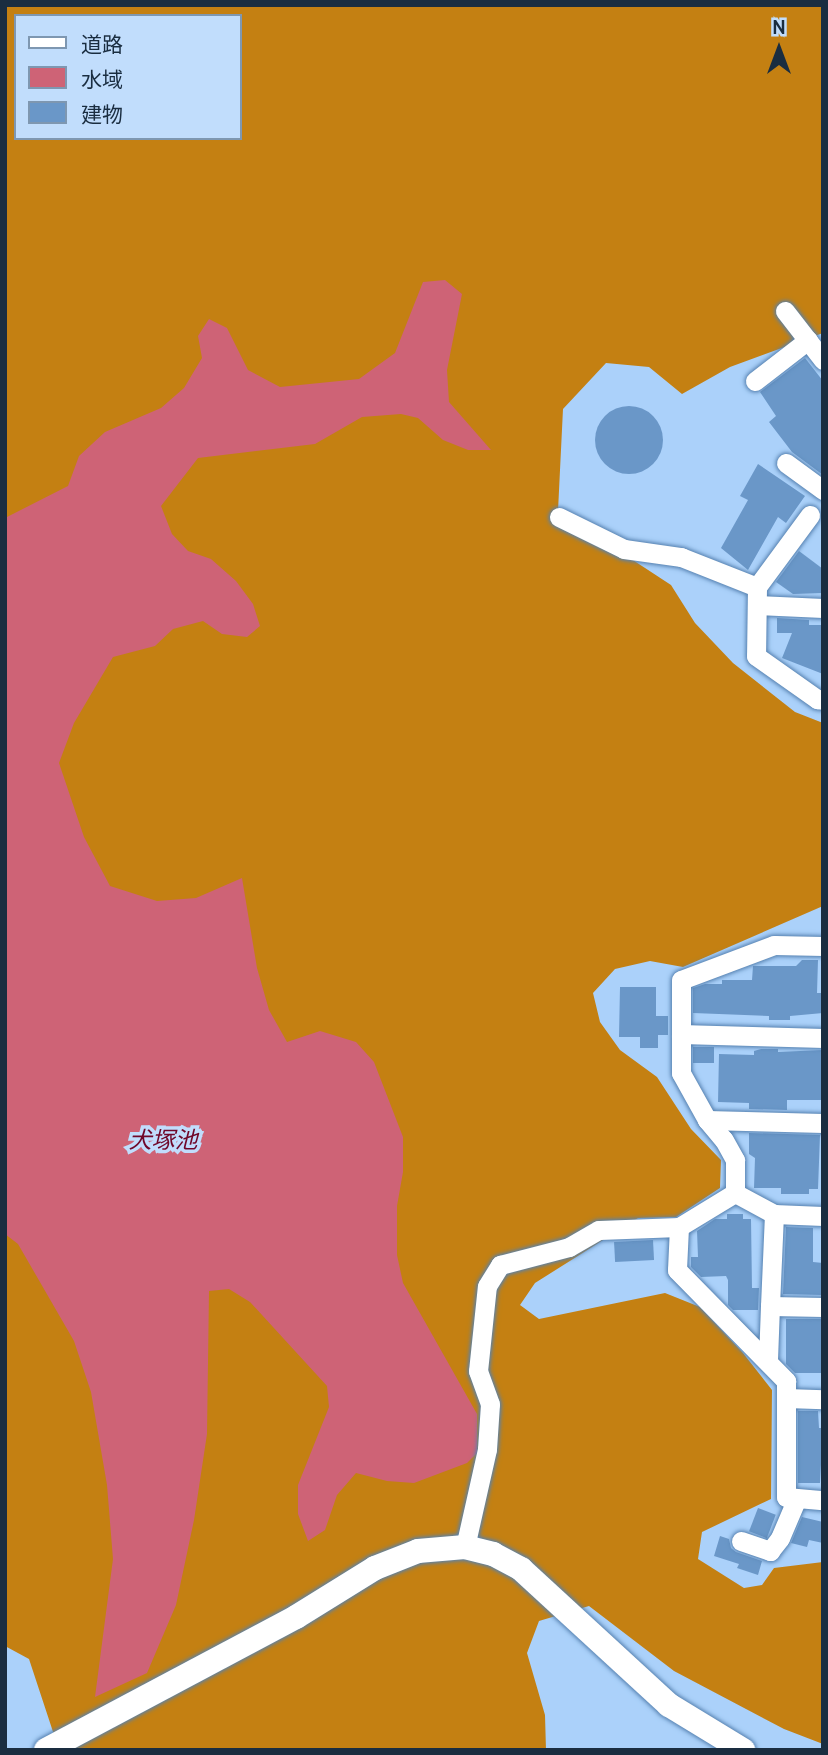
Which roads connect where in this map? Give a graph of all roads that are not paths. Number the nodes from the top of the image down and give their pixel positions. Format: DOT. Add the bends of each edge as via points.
graph roads {
  1 [pos="785,311"];
  2 [pos="807,340"];
  3 [pos="823,360"];
  4 [pos="755,381"];
  5 [pos="786,463"];
  6 [pos="823,490"];
  7 [pos="823,499"];
  8 [pos="816,516"];
  9 [pos="559,517"];
  10 [pos="757,596"];
  11 [pos="823,608"];
  12 [pos="823,700"];
  13 [pos="823,946"];
  14 [pos="681,1034"];
  15 [pos="823,1038"];
  16 [pos="707,1120"];
  17 [pos="823,1123"];
  18 [pos="735,1193"];
  19 [pos="774,1214"];
  20 [pos="823,1216"];
  21 [pos="679,1227"];
  22 [pos="770,1306"];
  23 [pos="823,1307"];
  24 [pos="768,1360"];
  25 [pos="786,1398"];
  26 [pos="823,1399"];
  27 [pos="797,1499"];
  28 [pos="823,1500"];
  29 [pos="741,1541"];
  30 [pos="465,1547"];
  31 [pos="46,1750"];
  32 [pos="743,1750"];
  1 -- 2 [label="street"];
  2 -- 3 [label="street"];
  2 -- 4 [label="street"];
  5 -- 6 [label="street"];
  7 -- 8 [label="street"];
  8 -- 10 [label="street"];
  9 -- 10 [label="street" via="624,549 681,557"];
  10 -- 11 [label="street"];
  10 -- 12 [label="street" via="756,656"];
  13 -- 14 [label="street" via="774,946 681,980"];
  14 -- 15 [label="street"];
  14 -- 16 [label="street" via="681,1073"];
  16 -- 17 [label="street"];
  16 -- 18 [label="street" via="735,1160"];
  18 -- 19 [label="street"];
  18 -- 21 [label="street"];
  19 -- 20 [label="street"];
  19 -- 22 [label="street"];
  21 -- 24 [label="street" via="677,1270"];
  21 -- 30 [label="street" via="599,1230 569,1247 500,1265 488,1286 478,1371 490,1404 488,1449"];
  22 -- 23 [label="street"];
  22 -- 24 [label="street"];
  24 -- 25 [label="street" via="786,1381"];
  25 -- 26 [label="street"];
  25 -- 27 [label="street" via="786,1497"];
  27 -- 28 [label="street"];
  27 -- 29 [label="street" via="770,1551"];
  30 -- 31 [label="street" via="418,1550 374,1568 296,1617"];
  30 -- 32 [label="street" via="522,1569 668,1705"];
}
